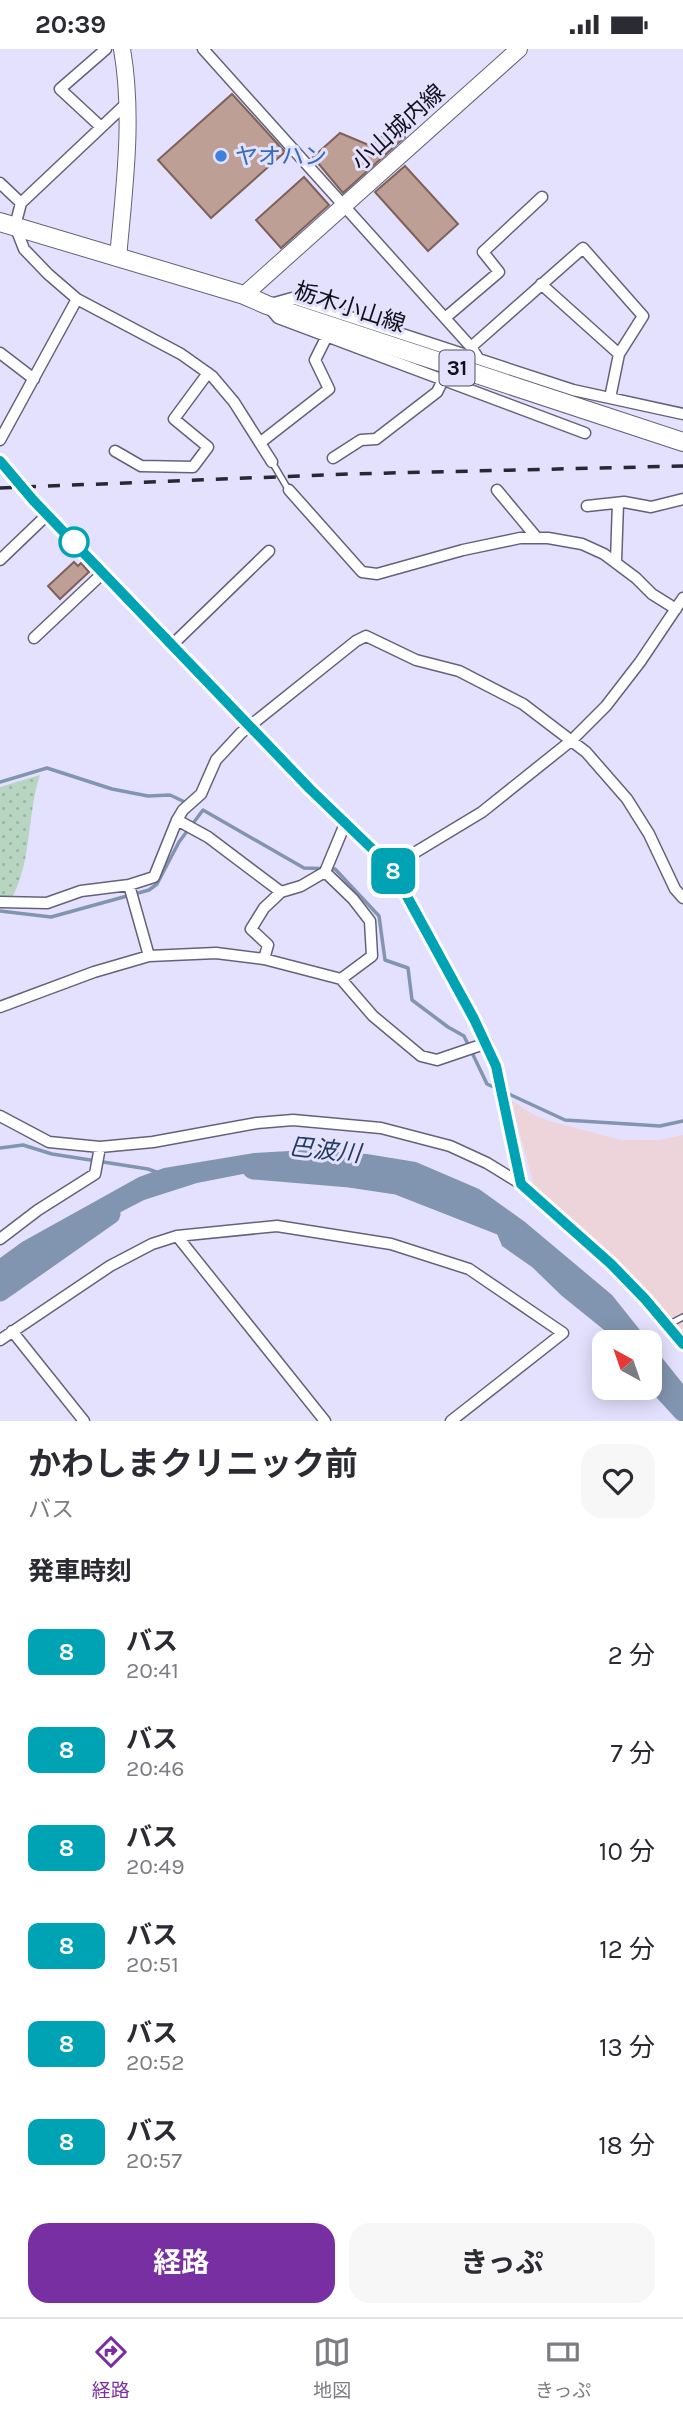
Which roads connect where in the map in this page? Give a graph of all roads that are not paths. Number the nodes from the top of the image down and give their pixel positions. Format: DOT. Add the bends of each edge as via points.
graph roads {
  1 [pos="106,49"];
  2 [pos="122,49"];
  3 [pos="203,49"];
  4 [pos="519,49"];
  5 [pos="128,102"];
  6 [pos="101,127"];
  7 [pos="0,183"];
  8 [pos="542,197"];
  9 [pos="21,203"];
  10 [pos="344,206"];
  11 [pos="7,224"];
  12 [pos="118,258"];
  13 [pos="541,284"];
  14 [pos="244,295"];
  15 [pos="77,299"];
  16 [pos="267,305"];
  17 [pos="445,319"];
  18 [pos="327,336"];
  19 [pos="471,347"];
  20 [pos="0,353"];
  21 [pos="618,354"];
  22 [pos="478,358"];
  23 [pos="208,373"];
  24 [pos="34,379"];
  25 [pos="443,380"];
  26 [pos="610,398"];
  27 [pos="683,414"];
  28 [pos="586,433"];
  29 [pos="0,440"];
  30 [pos="677,440"];
  31 [pos="261,442"];
  32 [pos="115,451"];
  33 [pos="333,459"];
  34 [pos="0,461"];
  35 [pos="272,462"];
  36 [pos="289,490"];
  37 [pos="497,490"];
  38 [pos="683,499"];
  39 [pos="618,503"];
  40 [pos="587,506"];
  41 [pos="48,514"];
  42 [pos="537,538"];
  43 [pos="269,551"];
  44 [pos="0,559"];
  45 [pos="615,561"];
  46 [pos="103,573"];
  47 [pos="683,598"];
  48 [pos="676,609"];
  49 [pos="34,638"];
  50 [pos="172,645"];
  51 [pos="251,726"];
  52 [pos="572,740"];
  53 [pos="177,820"];
  54 [pos="345,824"];
  55 [pos="391,867"];
  56 [pos="325,872"];
  57 [pos="129,885"];
  58 [pos="281,892"];
  59 [pos="683,898"];
  60 [pos="0,902"];
  61 [pos="149,956"];
  62 [pos="264,959"];
  63 [pos="341,979"];
  64 [pos="0,1007"];
  65 [pos="487,1043"];
  66 [pos="0,1116"];
  67 [pos="100,1147"];
  68 [pos="521,1184"];
  69 [pos="177,1236"];
  70 [pos="0,1239"];
  71 [pos="683,1317"];
  72 [pos="668,1325"];
  73 [pos="12,1331"];
  74 [pos="0,1340"];
  75 [pos="683,1344"];
  76 [pos="84,1421"];
  77 [pos="325,1421"];
  78 [pos="451,1421"];
  1 -- 6 [label="street" via="60,89"];
  2 -- 5 [label="main road"];
  3 -- 10 [label="street"];
  4 -- 10 [label="main road, 小山城内線"];
  5 -- 6 [label="street"];
  5 -- 12 [label="main road"];
  6 -- 9 [label="street"];
  7 -- 9 [label="street"];
  8 -- 17 [label="street" via="483,252 499,272"];
  9 -- 11 [label="street"];
  10 -- 14 [label="main road, 小山城内線"];
  10 -- 17 [label="street"];
  11 -- 12 [label="main road, 栃木小山線 / 31"];
  11 -- 15 [label="street" via="24,249"];
  12 -- 14 [label="main road, 栃木小山線 / 31"];
  13 -- 19 [label="street"];
  13 -- 21 [label="street"];
  13 -- 21 [label="street" via="583,248 643,316"];
  14 -- 16 [label="main road, 栃木小山線 / 31"];
  15 -- 23 [label="street"];
  15 -- 24 [label="street"];
  16 -- 18 [label="street" via="278,318"];
  16 -- 22 [label="street" via="292,297"];
  16 -- 30 [label="main road, 栃木小山線 / 31"];
  17 -- 19 [label="street"];
  18 -- 25 [label="street"];
  18 -- 31 [label="street" via="315,360 328,389"];
  19 -- 22 [label="street"];
  20 -- 24 [label="street"];
  21 -- 26 [label="street"];
  22 -- 26 [label="street"];
  23 -- 31 [label="street"];
  23 -- 32 [label="street" via="174,419 208,447 193,467 141,466"];
  24 -- 29 [label="street"];
  25 -- 28 [label="street"];
  25 -- 33 [label="street" via="437,392 376,439 361,440"];
  26 -- 27 [label="street"];
  31 -- 35 [label="street"];
  34 -- 41 [label="street"];
  35 -- 36 [label="lane"];
  36 -- 42 [label="street" via="362,572 377,574 463,550"];
  37 -- 42 [label="street"];
  38 -- 39 [label="street" via="652,507"];
  39 -- 40 [label="street"];
  39 -- 45 [label="street"];
  41 -- 44 [label="street"];
  41 -- 46 [label="street"];
  42 -- 45 [label="street" via="582,544"];
  43 -- 50 [label="street"];
  45 -- 48 [label="street"];
  46 -- 49 [label="street"];
  46 -- 50 [label="street"];
  47 -- 48 [label="street"];
  48 -- 52 [label="street" via="606,706"];
  50 -- 51 [label="street"];
  51 -- 52 [label="street" via="366,636 416,660 459,671 523,704"];
  51 -- 53 [label="street" via="216,760 201,794"];
  51 -- 54 [label="street"];
  52 -- 55 [label="street" via="482,812"];
  52 -- 59 [label="street" via="627,799"];
  53 -- 57 [label="street" via="154,877"];
  53 -- 58 [label="street" via="208,837"];
  54 -- 55 [label="street"];
  54 -- 56 [label="street"];
  55 -- 65 [label="street"];
  56 -- 58 [label="street"];
  56 -- 63 [label="street" via="370,921 372,956"];
  57 -- 60 [label="street" via="81,891 47,903"];
  57 -- 61 [label="street"];
  58 -- 62 [label="street" via="251,929 268,946"];
  61 -- 62 [label="street" via="216,953"];
  61 -- 64 [label="street"];
  62 -- 63 [label="street"];
  63 -- 65 [label="street" via="373,1016 421,1056 437,1060"];
  65 -- 68 [label="street"];
  66 -- 67 [label="street" via="49,1142"];
  67 -- 68 [label="street" via="293,1120 415,1135 487,1163"];
  67 -- 70 [label="street" via="95,1174"];
  68 -- 72 [label="street" via="611,1264"];
  69 -- 73 [label="street" via="110,1266"];
  69 -- 77 [label="street"];
  69 -- 78 [label="street" via="277,1226 391,1244 469,1269 562,1333"];
  71 -- 72 [label="lane"];
  72 -- 75 [label="street"];
  73 -- 74 [label="street"];
  73 -- 76 [label="street"];
}
